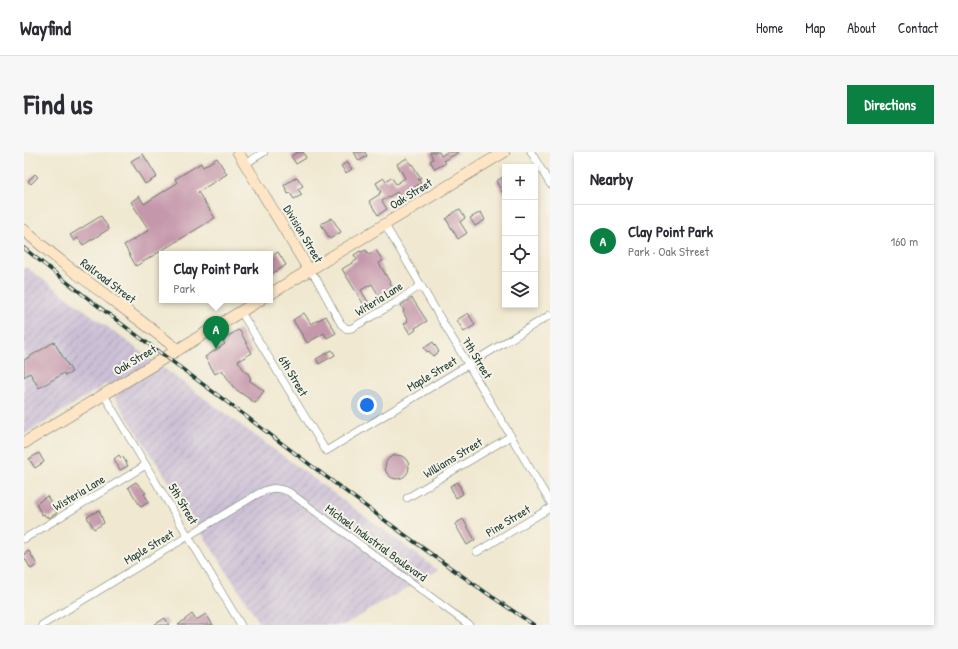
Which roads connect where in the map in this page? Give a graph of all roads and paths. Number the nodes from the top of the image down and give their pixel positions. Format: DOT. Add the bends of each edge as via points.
graph roads {
  1 [pos="238,152"];
  2 [pos="264,152"];
  3 [pos="504,152"];
  4 [pos="532,152"];
  5 [pos="245,164"];
  6 [pos="550,184"];
  7 [pos="385,225"];
  8 [pos="24,230"];
  9 [pos="309,270"];
  10 [pos="421,285"];
  11 [pos="273,292"];
  12 [pos="255,303"];
  13 [pos="241,312"];
  14 [pos="550,315"];
  15 [pos="347,329"];
  16 [pos="178,350"];
  17 [pos="468,365"];
  18 [pos="104,395"];
  19 [pos="511,436"];
  20 [pos="24,443"];
  21 [pos="326,451"];
  22 [pos="146,465"];
  23 [pos="266,489"];
  24 [pos="407,498"];
  25 [pos="550,502"];
  26 [pos="550,508"];
  27 [pos="189,536"];
  28 [pos="24,539"];
  29 [pos="477,552"];
  30 [pos="42,625"];
  31 [pos="241,625"];
  32 [pos="469,625"];
  1 -- 5 [label="main road, Division Street"];
  2 -- 5 [label="street"];
  3 -- 7 [label="main road, Oak Street"];
  4 -- 6 [label="street"];
  5 -- 9 [label="main road, Division Street"];
  7 -- 9 [label="main road, Oak Street"];
  7 -- 10 [label="street, 7th Street"];
  8 -- 16 [label="main road, Railroad Street"];
  9 -- 11 [label="main road, Oak Street"];
  9 -- 15 [label="street, Division Street" via="341,324"];
  10 -- 15 [label="street, Witeria Lane" via="395,303"];
  10 -- 17 [label="street, 7th Street"];
  12 -- 13 [label="main road, Oak Street"];
  13 -- 16 [label="main road, Oak Street"];
  13 -- 21 [label="street, 6th Street"];
  14 -- 17 [label="street, Maple Street"];
  16 -- 18 [label="main road, Oak Street"];
  17 -- 19 [label="street, 7th Street"];
  17 -- 21 [label="street, Maple Street"];
  18 -- 20 [label="main road, Oak Street"];
  18 -- 22 [label="street, 5th Street"];
  19 -- 24 [label="street, Williams Street"];
  19 -- 25 [label="street, 7th Street"];
  22 -- 27 [label="street, 5th Street"];
  22 -- 28 [label="street, Wisteria Lane"];
  23 -- 27 [label="street, Maple Street"];
  23 -- 32 [label="street, Michael Industrial Boulevard" via="277,488 289,492"];
  26 -- 29 [label="street, Pine Street"];
  27 -- 30 [label="street, Maple Street"];
  27 -- 31 [label="street, 5th Street"];
}
